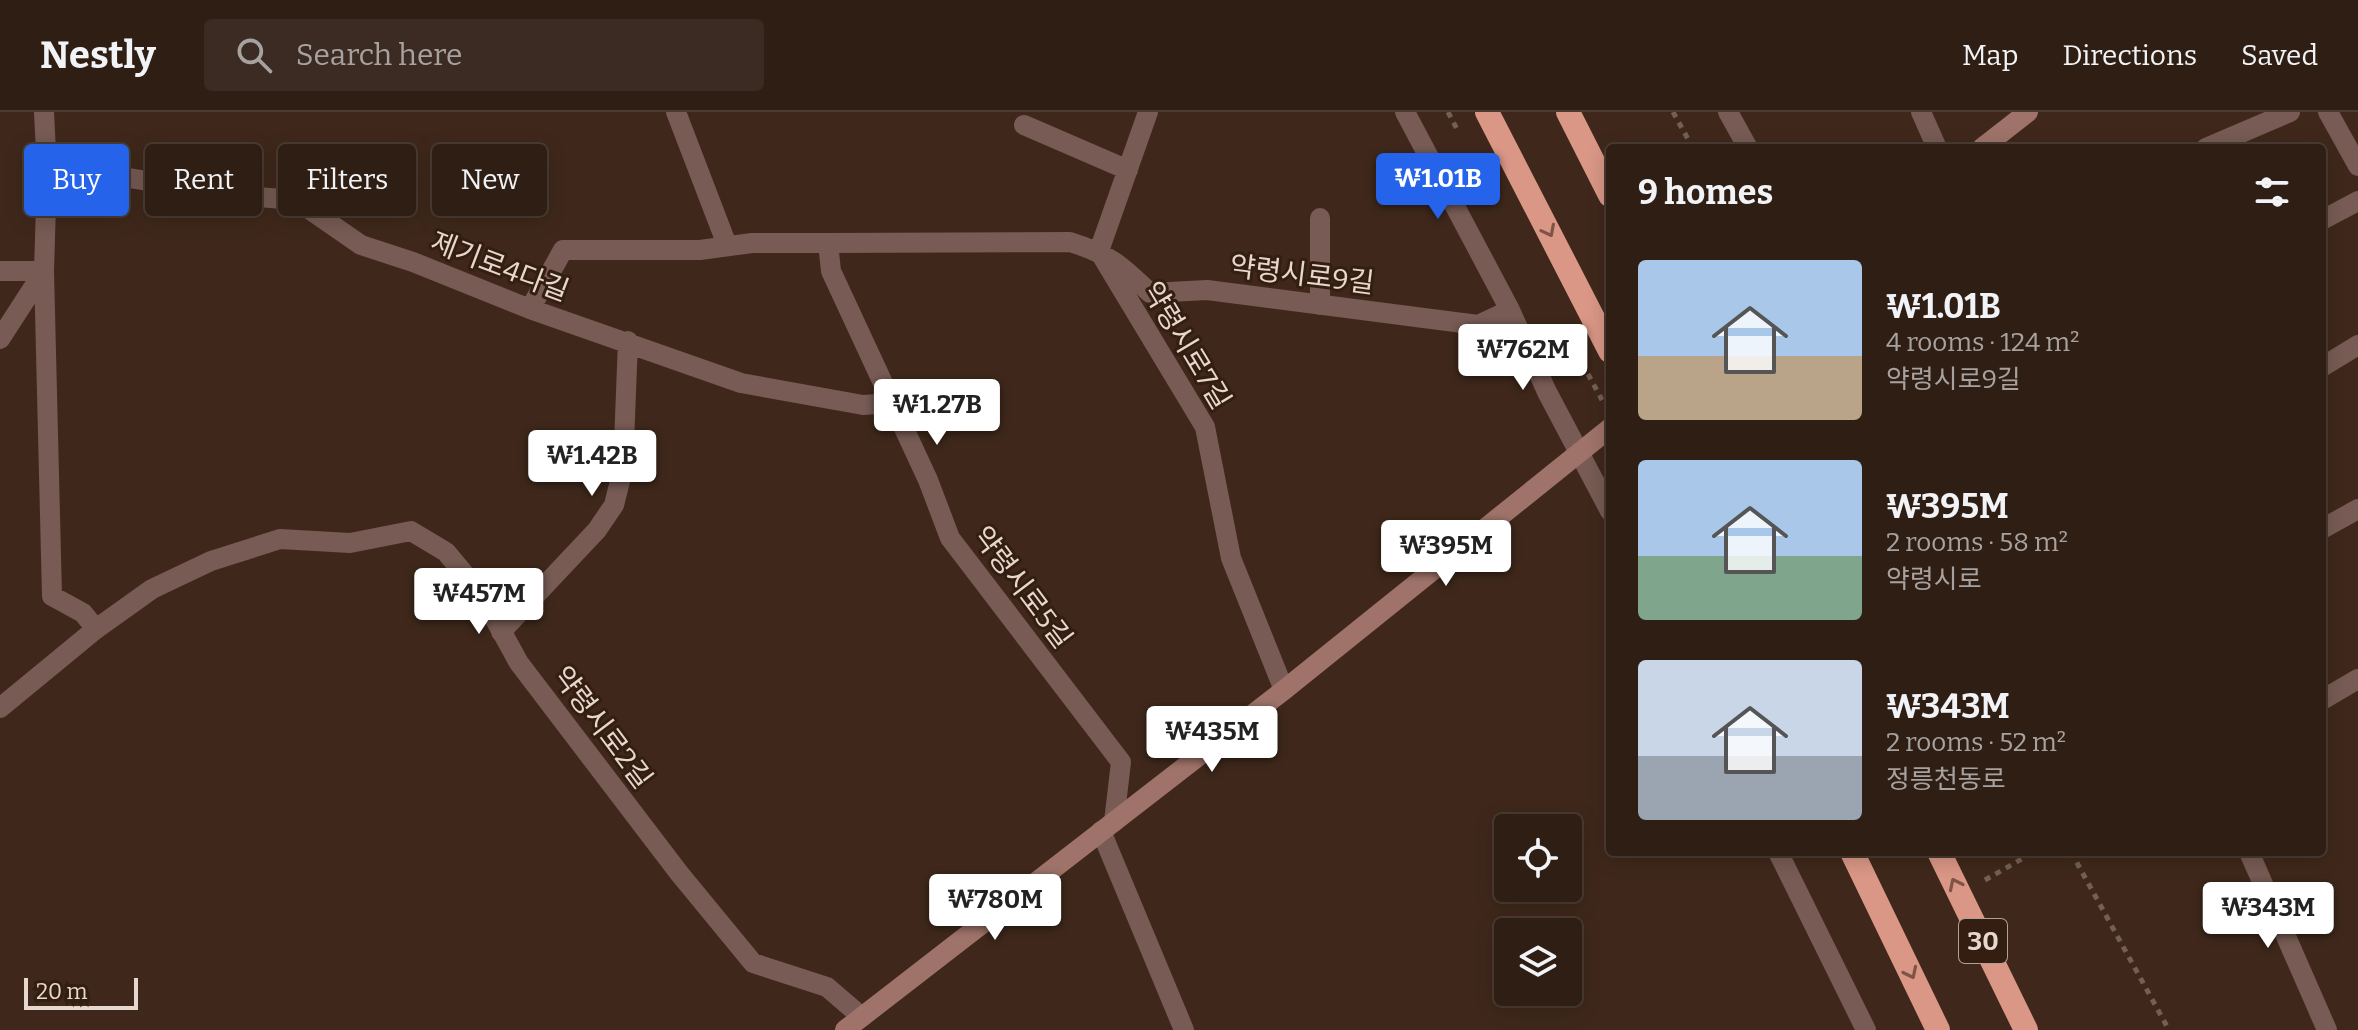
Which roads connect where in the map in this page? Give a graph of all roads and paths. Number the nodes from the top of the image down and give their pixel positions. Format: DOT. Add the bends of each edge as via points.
graph roads {
  1 [pos="44,112"];
  2 [pos="676,112"];
  3 [pos="1148,112"];
  4 [pos="1405,112"];
  5 [pos="1487,112"];
  6 [pos="1568,112"];
  7 [pos="1673,112"];
  8 [pos="1728,112"];
  9 [pos="1921,112"];
  10 [pos="2028,112"];
  11 [pos="2290,112"];
  12 [pos="2328,112"];
  13 [pos="1024,125"];
  14 [pos="46,144"];
  15 [pos="1691,144"];
  16 [pos="1746,144"];
  17 [pos="1935,144"];
  18 [pos="1987,144"];
  19 [pos="2215,144"];
  20 [pos="2358,166"];
  21 [pos="1128,170"];
  22 [pos="129,178"];
  23 [pos="1606,187"];
  24 [pos="2358,201"];
  25 [pos="46,216"];
  26 [pos="1320,218"];
  27 [pos="2326,218"];
  28 [pos="828,243"];
  29 [pos="727,245"];
  30 [pos="1099,251"];
  31 [pos="0,271"];
  32 [pos="44,271"];
  33 [pos="1320,305"];
  34 [pos="530,309"];
  35 [pos="1510,310"];
  36 [pos="0,339"];
  37 [pos="628,341"];
  38 [pos="1606,343"];
  39 [pos="2358,345"];
  40 [pos="2326,365"];
  41 [pos="892,403"];
  42 [pos="1606,432"];
  43 [pos="1580,451"];
  44 [pos="1606,503"];
  45 [pos="2358,509"];
  46 [pos="2326,527"];
  47 [pos="96,629"];
  48 [pos="501,632"];
  49 [pos="2358,679"];
  50 [pos="1284,690"];
  51 [pos="2326,698"];
  52 [pos="0,708"];
  53 [pos="1107,827"];
  54 [pos="1780,856"];
  55 [pos="1854,856"];
  56 [pos="1941,856"];
  57 [pos="2073,856"];
  58 [pos="2251,856"];
  59 [pos="862,1017"];
  60 [pos="845,1030"];
  61 [pos="1184,1030"];
  62 [pos="1866,1030"];
  63 [pos="1938,1030"];
  64 [pos="2026,1030"];
  65 [pos="2169,1030"];
  66 [pos="2327,1030"];
  1 -- 14 [label="street"];
  2 -- 29 [label="street"];
  3 -- 21 [label="street"];
  4 -- 35 [label="street"];
  5 -- 38 [label="highway, one-way"];
  6 -- 23 [label="highway"];
  7 -- 15 [label="path"];
  8 -- 16 [label="street"];
  9 -- 17 [label="street"];
  10 -- 18 [label="main road"];
  11 -- 19 [label="street"];
  12 -- 20 [label="street"];
  13 -- 21 [label="street"];
  21 -- 30 [label="street"];
  22 -- 34 [label="street, 제기로4다길" via="296,200 361,245"];
  24 -- 27 [label="street"];
  25 -- 32 [label="street"];
  26 -- 33 [label="street"];
  28 -- 29 [label="street"];
  28 -- 30 [label="street" via="1070,242"];
  28 -- 41 [label="street, 약령시로5길" via="831,271"];
  29 -- 34 [label="street" via="700,250 563,250"];
  30 -- 33 [label="street, 약령시로9길" via="1150,293 1207,290"];
  30 -- 50 [label="street, 약령시로7길" via="1205,427 1231,558"];
  31 -- 32 [label="street"];
  32 -- 36 [label="street"];
  32 -- 47 [label="street" via="52,596 83,613"];
  33 -- 35 [label="street, 약령시로9길" via="1478,325"];
  34 -- 37 [label="street, 제기로4다길"];
  35 -- 43 [label="street"];
  37 -- 41 [label="street, 제기로4다길" via="741,383 863,405"];
  37 -- 48 [label="street" via="623,469 614,505"];
  39 -- 40 [label="street"];
  41 -- 53 [label="street, 약령시로5길" via="950,538 1121,762"];
  42 -- 43 [label="main road"];
  43 -- 44 [label="street"];
  43 -- 50 [label="main road"];
  45 -- 46 [label="street"];
  47 -- 48 [label="street, 약령시로2길" via="152,589 211,561 280,539 350,543 411,531 446,552 481,594"];
  47 -- 52 [label="street, 약령시로2길"];
  48 -- 59 [label="street, 약령시로2길" via="537,688 753,963 827,987"];
  49 -- 51 [label="street"];
  50 -- 53 [label="main road"];
  53 -- 59 [label="main road"];
  53 -- 61 [label="street"];
  54 -- 62 [label="street"];
  55 -- 63 [label="highway, one-way, bridge"];
  64 -- 56 [label="highway, 30, one-way, bridge"];
  57 -- 65 [label="path"];
  58 -- 66 [label="street"];
  59 -- 60 [label="main road"];
}
